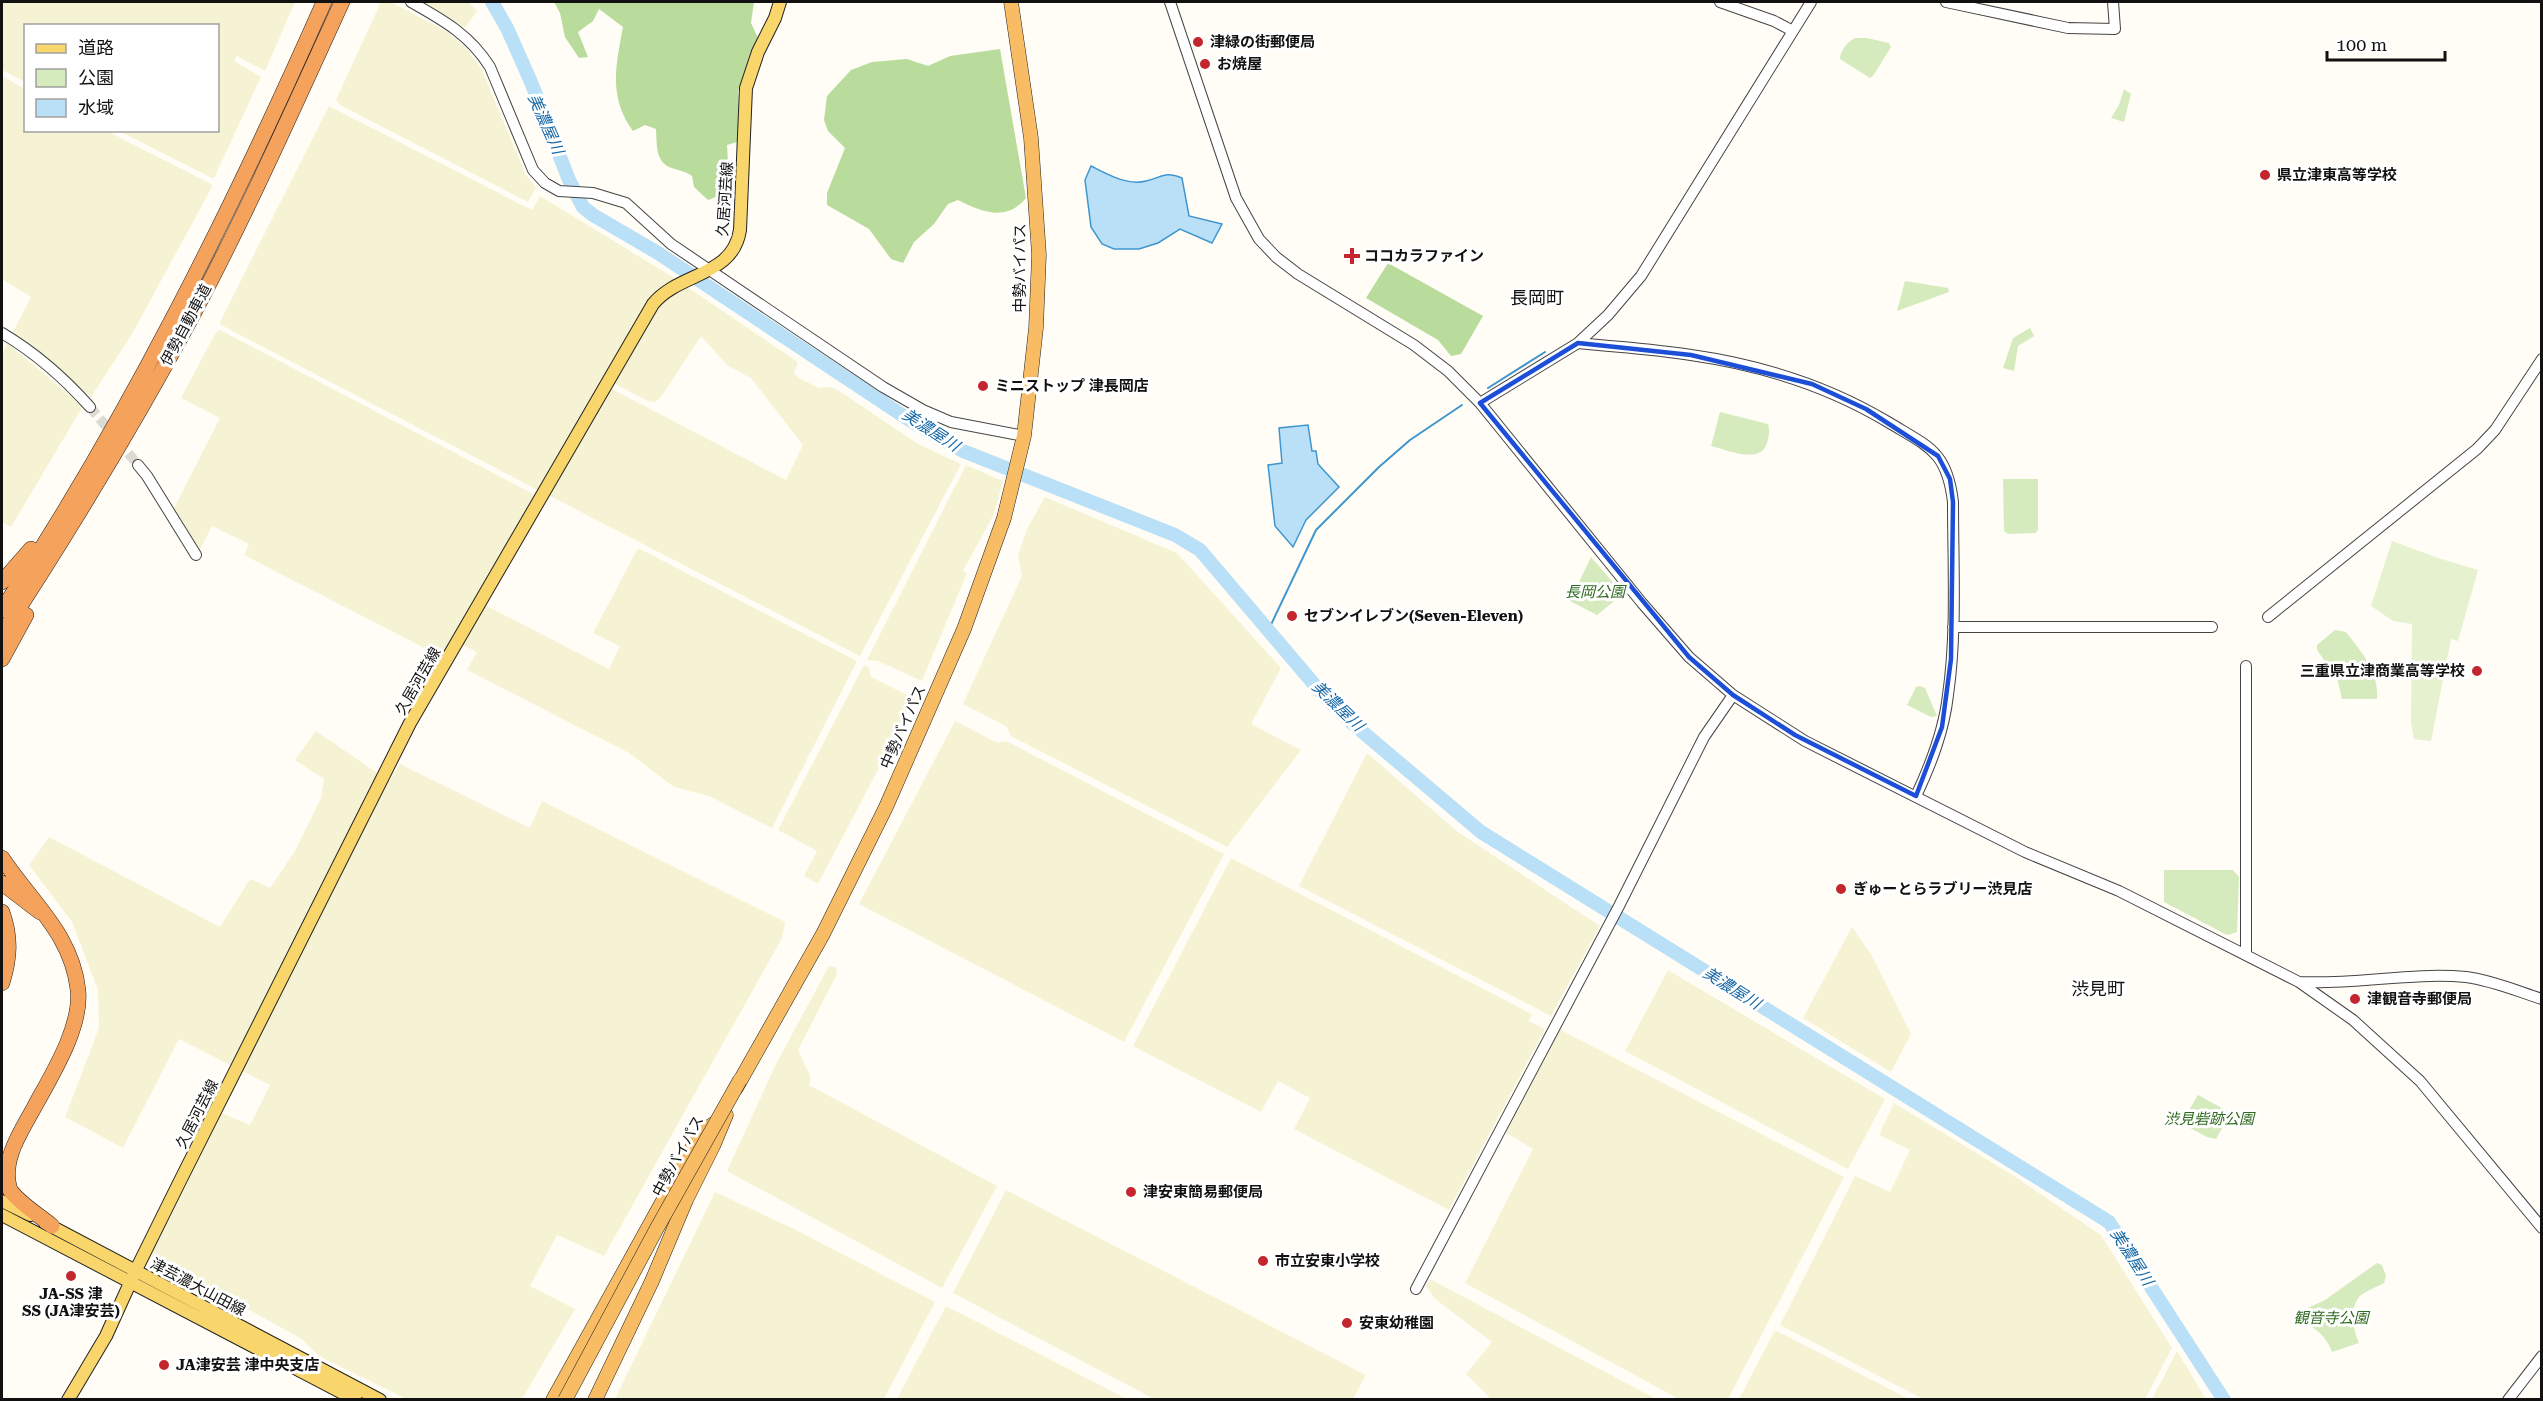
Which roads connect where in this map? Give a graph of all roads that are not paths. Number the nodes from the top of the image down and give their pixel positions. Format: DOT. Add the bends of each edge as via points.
graph roads {
  1 [pos="324,2"];
  2 [pos="342,2"];
  3 [pos="411,2"];
  4 [pos="780,2"];
  5 [pos="1011,2"];
  6 [pos="1170,2"];
  7 [pos="1720,2"];
  8 [pos="1811,2"];
  9 [pos="1946,2"];
  10 [pos="2113,2"];
  11 [pos="1793,31"];
  12 [pos="707,272"];
  13 [pos="2,333"];
  14 [pos="1578,343"];
  15 [pos="2541,359"];
  16 [pos="138,385"];
  17 [pos="1480,403"];
  18 [pos="90,407"];
  19 [pos="1024,436"];
  20 [pos="138,465"];
  21 [pos="95,485"];
  22 [pos="196,555"];
  23 [pos="2,582"];
  24 [pos="2,610"];
  25 [pos="2268,617"];
  26 [pos="1953,627"];
  27 [pos="2212,627"];
  28 [pos="2,634"];
  29 [pos="2,659"];
  30 [pos="2246,666"];
  31 [pos="1733,695"];
  32 [pos="1916,796"];
  33 [pos="2,858"];
  34 [pos="2,883"];
  35 [pos="2,912"];
  36 [pos="49,917"];
  37 [pos="2246,954"];
  38 [pos="2299,982"];
  39 [pos="2,983"];
  40 [pos="2541,999"];
  41 [pos="740,1080"];
  42 [pos="4,1155"];
  43 [pos="2,1201"];
  44 [pos="2,1215"];
  45 [pos="52,1226"];
  46 [pos="2541,1228"];
  47 [pos="133,1277"];
  48 [pos="1416,1289"];
  49 [pos="2541,1356"];
  50 [pos="68,1400"];
  51 [pos="356,1400"];
  52 [pos="380,1400"];
  53 [pos="553,1400"];
  54 [pos="565,1400"];
  55 [pos="595,1400"];
  56 [pos="2508,1400"];
  1 -- 16 [label="highway, 伊勢自動車道" via="214,240"];
  2 -- 21 [label="highway, 伊勢自動車道" via="223,256"];
  3 -- 12 [label="street" via="461,32 482,54 533,170 545,183 559,190 626,204"];
  4 -- 12 [label="main road, 久居河芸線" via="746,88 739,238 725,260"];
  5 -- 19 [label="highway, 中勢バイパス" via="1031,138 1038,245 1036,328"];
  6 -- 17 [label="street" via="1236,198 1256,235 1298,274 1431,356"];
  7 -- 11 [label="street"];
  8 -- 11 [label="street"];
  9 -- 10 [label="street" via="2068,28 2115,29"];
  11 -- 14 [label="street" via="1651,262 1608,315"];
  12 -- 19 [label="street" via="923,410 951,422"];
  12 -- 47 [label="main road, 久居河芸線" via="659,297 646,316 423,700"];
  13 -- 18 [label="street" via="33,355"];
  14 -- 17 [label="street"];
  14 -- 26 [label="street" via="1691,355 1804,381 1851,400 1923,443 1938,456 1950,478"];
  15 -- 25 [label="street" via="2495,430 2477,449"];
  16 -- 23 [label="highway" via="101,434 43,533"];
  16 -- 24 [label="highway, 伊勢自動車道"];
  17 -- 31 [label="street" via="1660,625 1689,657"];
  19 -- 41 [label="highway, 中勢バイパス" via="1004,518 964,629 843,897"];
  20 -- 22 [label="street"];
  21 -- 28 [label="highway, 伊勢自動車道"];
  21 -- 29 [label="highway" via="79,523"];
  26 -- 27 [label="street"];
  26 -- 32 [label="street" via="1944,716"];
  30 -- 37 [label="street"];
  31 -- 32 [label="street" via="1805,741"];
  31 -- 48 [label="street" via="1704,738"];
  32 -- 37 [label="street" via="2028,854 2119,891"];
  33 -- 36 [label="highway"];
  34 -- 36 [label="highway"];
  35 -- 39 [label="highway" via="9,949"];
  36 -- 42 [label="highway" via="73,963 78,989 75,1025 35,1107"];
  37 -- 38 [label="street"];
  38 -- 40 [label="street" via="2329,984 2455,976"];
  38 -- 46 [label="street" via="2353,1020 2420,1081"];
  41 -- 53 [label="highway" via="720,1120 701,1132"];
  41 -- 54 [label="highway, 中勢バイパス, bridge"];
  41 -- 55 [label="highway"];
  42 -- 45 [label="highway" via="5,1176 11,1191"];
  43 -- 45 [label="main road, 津芸濃大山田線"];
  44 -- 47 [label="main road, 津芸濃大山田線"];
  45 -- 47 [label="main road, 津芸濃大山田線"];
  47 -- 50 [label="main road, 久居河芸線" via="95,1357"];
  47 -- 51 [label="main road, 津芸濃大山田線"];
  47 -- 52 [label="main road, 津芸濃大山田線"];
  49 -- 56 [label="street"];
}
